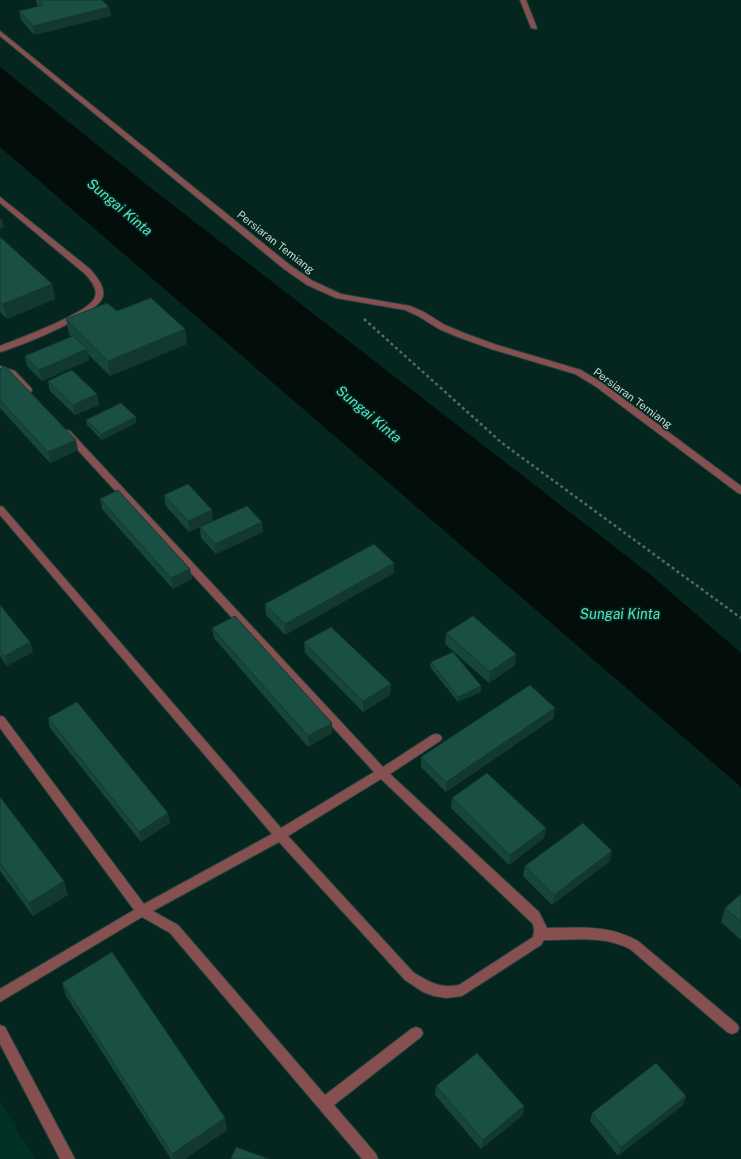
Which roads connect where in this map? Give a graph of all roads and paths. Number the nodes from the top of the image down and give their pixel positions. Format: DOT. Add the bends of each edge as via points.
graph roads {
  1 [pos="523,0"];
  2 [pos="534,28"];
  3 [pos="0,33"];
  4 [pos="0,199"];
  5 [pos="339,296"];
  6 [pos="0,349"];
  7 [pos="0,369"];
  8 [pos="33,396"];
  9 [pos="60,425"];
  10 [pos="741,491"];
  11 [pos="0,509"];
  12 [pos="741,618"];
  13 [pos="0,720"];
  14 [pos="436,738"];
  15 [pos="382,773"];
  16 [pos="280,835"];
  17 [pos="142,911"];
  18 [pos="540,934"];
  19 [pos="0,996"];
  20 [pos="732,1028"];
  21 [pos="0,1030"];
  22 [pos="416,1033"];
  23 [pos="324,1104"];
  24 [pos="68,1159"];
  25 [pos="371,1159"];
  1 -- 2 [label="street"];
  3 -- 5 [label="street, Persiaran Temiang" via="287,267"];
  4 -- 6 [label="street" via="87,271 95,279 99,293 97,300 74,317"];
  5 -- 10 [label="street, Persiaran Temiang" via="407,308 476,342 578,372 598,384"];
  5 -- 12 [label="path" via="502,443"];
  7 -- 8 [label="street" via="12,372"];
  9 -- 15 [label="street"];
  11 -- 16 [label="street"];
  13 -- 17 [label="street"];
  14 -- 15 [label="street"];
  15 -- 16 [label="street"];
  15 -- 18 [label="street" via="535,916 541,927"];
  16 -- 17 [label="street"];
  16 -- 18 [label="street" via="409,976 438,992 449,994 462,990 537,941"];
  17 -- 19 [label="street"];
  17 -- 23 [label="street" via="174,929"];
  18 -- 20 [label="street" via="605,934 621,938 634,945"];
  21 -- 24 [label="street"];
  22 -- 23 [label="street"];
  23 -- 25 [label="street"];
}
